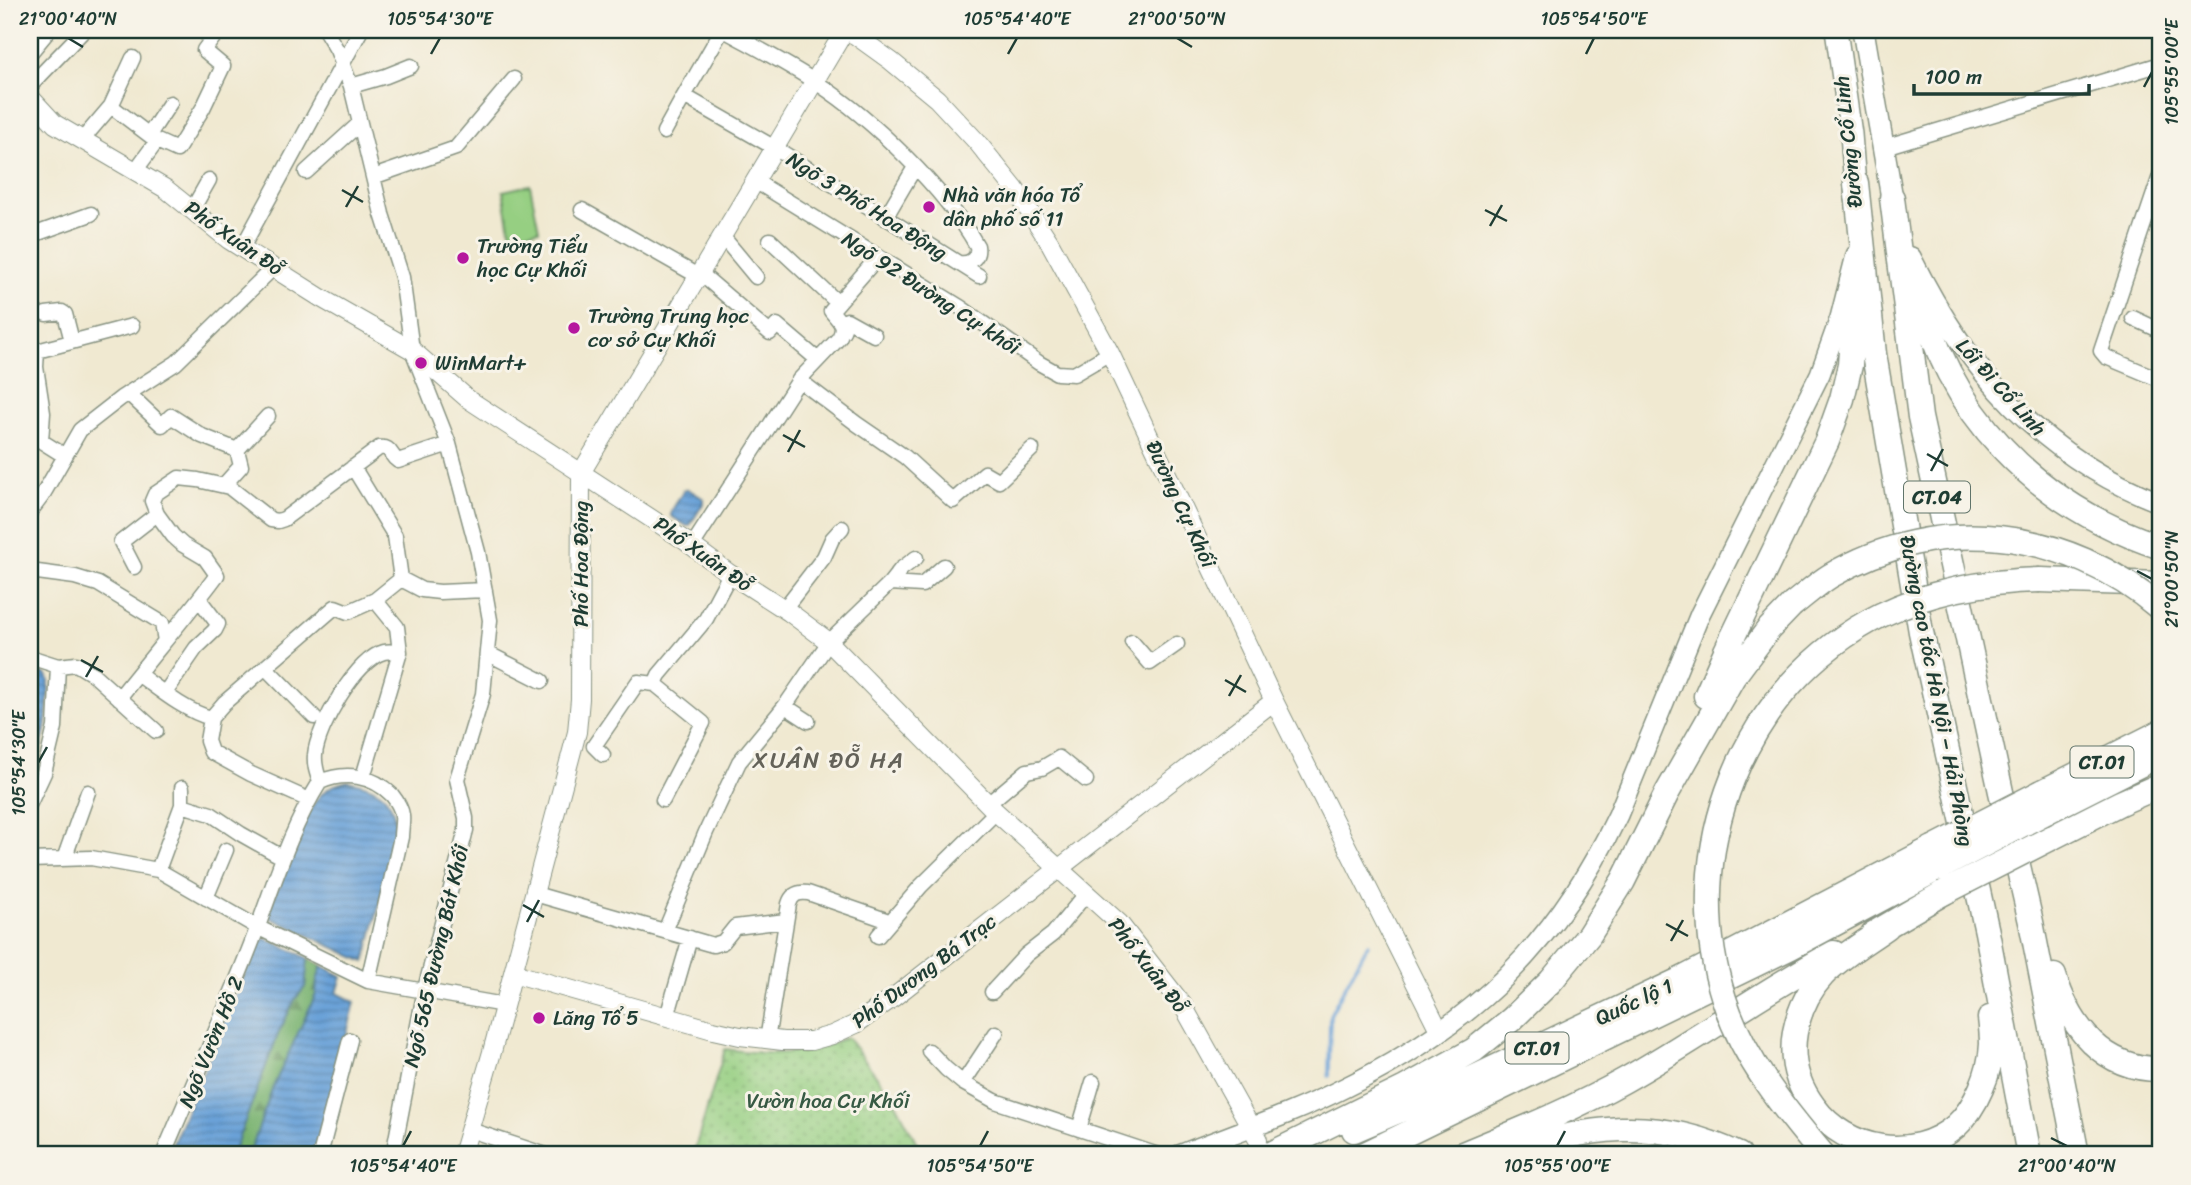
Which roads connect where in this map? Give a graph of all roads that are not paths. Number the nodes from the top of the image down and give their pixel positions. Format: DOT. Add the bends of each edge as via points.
graph roads {
  1 [pos="49,30"];
  2 [pos="84,30"];
  3 [pos="219,30"];
  4 [pos="325,30"];
  5 [pos="361,30"];
  6 [pos="723,30"];
  7 [pos="847,30"];
  8 [pos="1836,30"];
  9 [pos="1863,30"];
  10 [pos="30,53"];
  11 [pos="133,58"];
  12 [pos="342,64"];
  13 [pos="2161,64"];
  14 [pos="411,66"];
  15 [pos="514,79"];
  16 [pos="815,81"];
  17 [pos="30,86"];
  18 [pos="351,86"];
  19 [pos="684,96"];
  20 [pos="30,97"];
  21 [pos="170,103"];
  22 [pos="111,106"];
  23 [pos="360,123"];
  24 [pos="664,132"];
  25 [pos="153,138"];
  26 [pos="82,140"];
  27 [pos="1884,147"];
  28 [pos="775,148"];
  29 [pos="915,167"];
  30 [pos="135,171"];
  31 [pos="306,172"];
  32 [pos="2161,173"];
  33 [pos="373,177"];
  34 [pos="209,180"];
  35 [pos="755,181"];
  36 [pos="1856,183"];
  37 [pos="1892,198"];
  38 [pos="192,210"];
  39 [pos="582,210"];
  40 [pos="91,214"];
  41 [pos="886,218"];
  42 [pos="30,236"];
  43 [pos="722,236"];
  44 [pos="770,240"];
  45 [pos="242,248"];
  46 [pos="1856,255"];
  47 [pos="878,257"];
  48 [pos="1911,257"];
  49 [pos="958,263"];
  50 [pos="274,268"];
  51 [pos="699,275"];
  52 [pos="979,276"];
  53 [pos="756,277"];
  54 [pos="838,303"];
  55 [pos="46,314"];
  56 [pos="2133,318"];
  57 [pos="132,326"];
  58 [pos="2161,331"];
  59 [pos="841,334"];
  60 [pos="874,335"];
  61 [pos="72,341"];
  62 [pos="412,350"];
  63 [pos="1110,353"];
  64 [pos="818,360"];
  65 [pos="799,380"];
  66 [pos="2161,380"];
  67 [pos="128,393"];
  68 [pos="268,416"];
  69 [pos="35,444"];
  70 [pos="449,444"];
  71 [pos="1032,449"];
  72 [pos="237,450"];
  73 [pos="65,456"];
  74 [pos="353,467"];
  75 [pos="581,473"];
  76 [pos="224,485"];
  77 [pos="601,486"];
  78 [pos="581,498"];
  79 [pos="2161,503"];
  80 [pos="154,507"];
  81 [pos="30,512"];
  82 [pos="842,528"];
  83 [pos="692,546"];
  84 [pos="2161,547"];
  85 [pos="916,558"];
  86 [pos="944,566"];
  87 [pos="134,567"];
  88 [pos="30,571"];
  89 [pos="730,574"];
  90 [pos="401,579"];
  91 [pos="890,583"];
  92 [pos="2161,584"];
  93 [pos="485,590"];
  94 [pos="199,599"];
  95 [pos="375,600"];
  96 [pos="784,609"];
  97 [pos="2161,609"];
  98 [pos="1921,632"];
  99 [pos="164,641"];
  100 [pos="829,642"];
  101 [pos="1132,642"];
  102 [pos="1177,645"];
  103 [pos="400,652"];
  104 [pos="487,653"];
  105 [pos="30,657"];
  106 [pos="58,666"];
  107 [pos="265,667"];
  108 [pos="138,674"];
  109 [pos="541,681"];
  110 [pos="655,684"];
  111 [pos="164,693"];
  112 [pos="120,698"];
  113 [pos="1274,701"];
  114 [pos="785,706"];
  115 [pos="314,716"];
  116 [pos="211,718"];
  117 [pos="808,721"];
  118 [pos="156,731"];
  119 [pos="2161,732"];
  120 [pos="2161,754"];
  121 [pos="603,755"];
  122 [pos="363,777"];
  123 [pos="1086,780"];
  124 [pos="320,782"];
  125 [pos="2161,785"];
  126 [pos="182,788"];
  127 [pos="88,792"];
  128 [pos="2001,792"];
  129 [pos="1667,793"];
  130 [pos="309,800"];
  131 [pos="663,800"];
  132 [pos="2044,802"];
  133 [pos="30,803"];
  134 [pos="182,805"];
  135 [pos="2161,805"];
  136 [pos="992,808"];
  137 [pos="2010,831"];
  138 [pos="2051,838"];
  139 [pos="226,850"];
  140 [pos="282,857"];
  141 [pos="1935,858"];
  142 [pos="64,859"];
  143 [pos="30,860"];
  144 [pos="1059,869"];
  145 [pos="158,870"];
  146 [pos="535,894"];
  147 [pos="1086,894"];
  148 [pos="206,898"];
  149 [pos="886,920"];
  150 [pos="786,921"];
  151 [pos="257,927"];
  152 [pos="1887,927"];
  153 [pos="665,931"];
  154 [pos="878,936"];
  155 [pos="690,938"];
  156 [pos="513,973"];
  157 [pos="368,981"];
  158 [pos="425,989"];
  159 [pos="992,992"];
  160 [pos="504,1005"];
  161 [pos="667,1017"];
  162 [pos="1440,1032"];
  163 [pos="996,1033"];
  164 [pos="350,1040"];
  165 [pos="767,1040"];
  166 [pos="929,1051"];
  167 [pos="2161,1069"];
  168 [pos="1093,1082"];
  169 [pos="963,1083"];
  170 [pos="1079,1129"];
  171 [pos="470,1130"];
  172 [pos="1259,1141"];
  173 [pos="538,1154"];
  174 [pos="163,1155"];
  175 [pos="320,1155"];
  176 [pos="393,1155"];
  177 [pos="462,1155"];
  178 [pos="1158,1155"];
  179 [pos="1179,1155"];
  180 [pos="1288,1155"];
  181 [pos="1363,1155"];
  182 [pos="1460,1155"];
  183 [pos="1490,1155"];
  184 [pos="1739,1155"];
  185 [pos="1823,1155"];
  186 [pos="2029,1155"];
  187 [pos="2077,1155"];
  1 -- 10 [label="street"];
  2 -- 17 [label="street"];
  3 -- 25 [label="street" via="204,50 223,66 203,108 177,150"];
  4 -- 12 [label="street, Ngõ 565 Đường Bát Khối"];
  5 -- 12 [label="street"];
  6 -- 16 [label="street"];
  6 -- 19 [label="street"];
  7 -- 16 [label="street, Phố Hoa Động"];
  7 -- 63 [label="street, Đường Cự Khối" via="937,99 977,142 1015,189"];
  8 -- 36 [label="main road, Đường Cổ Linh"];
  9 -- 27 [label="main road, Đường Cổ Linh"];
  11 -- 22 [label="street"];
  12 -- 18 [label="street, Ngõ 565 Đường Bát Khối"];
  12 -- 45 [label="street"];
  13 -- 27 [label="street"];
  14 -- 18 [label="street"];
  15 -- 33 [label="street" via="456,148"];
  16 -- 28 [label="street, Phố Hoa Động"];
  16 -- 29 [label="street"];
  18 -- 23 [label="street, Ngõ 565 Đường Bát Khối"];
  19 -- 24 [label="street"];
  19 -- 28 [label="street, Ngõ 3 Phố Hoa Động"];
  20 -- 26 [label="street, Phố Xuân Đỗ" via="55,124"];
  21 -- 25 [label="street"];
  22 -- 25 [label="street"];
  22 -- 26 [label="street"];
  23 -- 31 [label="street"];
  23 -- 33 [label="street, Ngõ 565 Đường Bát Khối"];
  25 -- 30 [label="street"];
  26 -- 30 [label="street, Phố Xuân Đỗ"];
  27 -- 37 [label="main road, Đường Cổ Linh"];
  28 -- 35 [label="street, Phố Hoa Động"];
  28 -- 41 [label="street, Ngõ 3 Phố Hoa Động"];
  29 -- 41 [label="street"];
  29 -- 49 [label="street" via="977,246 973,260"];
  30 -- 38 [label="street, Phố Xuân Đỗ"];
  32 -- 66 [label="street" via="2101,351"];
  33 -- 62 [label="street, Ngõ 565 Đường Bát Khối" via="402,277"];
  34 -- 38 [label="street"];
  35 -- 43 [label="street, Phố Hoa Động"];
  35 -- 47 [label="street, Ngõ 92 Đường Cự khối"];
  36 -- 46 [label="main road, Đường Cổ Linh"];
  36 -- 98 [label="highway, Đường cao tốc Hà Nội – Hải Phòng / CT.04" via="1874,354"];
  37 -- 48 [label="highway"];
  37 -- 128 [label="highway, Đường cao tốc Hà Nội – Hải Phòng / CT.04" via="1920,417"];
  38 -- 45 [label="street, Phố Xuân Đỗ"];
  39 -- 51 [label="street"];
  40 -- 42 [label="street"];
  41 -- 49 [label="street, Ngõ 3 Phố Hoa Động"];
  43 -- 51 [label="street, Phố Hoa Động"];
  43 -- 53 [label="street"];
  44 -- 54 [label="street"];
  45 -- 50 [label="street, Phố Xuân Đỗ"];
  46 -- 129 [label="highway" via="1850,365 1828,441 1726,651"];
  46 -- 162 [label="main road" via="1820,374 1700,614 1604,846 1530,953"];
  47 -- 54 [label="street"];
  47 -- 63 [label="street, Ngõ 92 Đường Cự khối" via="1057,373 1074,374"];
  48 -- 79 [label="main road, Lối Đi Cổ Linh" via="1948,326 1973,361 2044,437 2091,470"];
  48 -- 84 [label="highway" via="1934,343 1967,405 1993,439 2028,473 2076,508"];
  49 -- 52 [label="street, Ngõ 3 Phố Hoa Động"];
  50 -- 62 [label="street, Phố Xuân Đỗ"];
  50 -- 67 [label="street" via="176,363"];
  51 -- 64 [label="street" via="770,332 777,325"];
  51 -- 75 [label="street, Phố Hoa Động"];
  54 -- 59 [label="street" via="831,311 842,324"];
  55 -- 61 [label="street" via="65,314"];
  56 -- 58 [label="street"];
  57 -- 61 [label="street"];
  59 -- 60 [label="street" via="847,320"];
  59 -- 64 [label="street"];
  61 -- 69 [label="street" via="37,351 43,413"];
  62 -- 70 [label="street, Ngõ 565 Đường Bát Khối"];
  62 -- 75 [label="street, Phố Xuân Đỗ" via="468,399"];
  63 -- 113 [label="street, Đường Cự Khối"];
  64 -- 65 [label="street"];
  65 -- 71 [label="street" via="905,457 953,501 985,473 999,481"];
  65 -- 83 [label="street"];
  67 -- 72 [label="street" via="162,425 171,416 202,436"];
  67 -- 73 [label="street" via="80,430"];
  68 -- 72 [label="street"];
  69 -- 73 [label="street"];
  70 -- 74 [label="street" via="398,461 390,450 379,448"];
  70 -- 93 [label="street, Ngõ 565 Đường Bát Khối"];
  72 -- 76 [label="street" via="241,466"];
  73 -- 81 [label="street"];
  74 -- 76 [label="street" via="278,521"];
  74 -- 90 [label="street" via="394,536"];
  75 -- 77 [label="street, Phố Xuân Đỗ"];
  75 -- 78 [label="street, Phố Hoa Động"];
  76 -- 80 [label="street" via="179,478 155,494"];
  77 -- 78 [label="street"];
  77 -- 83 [label="street, Phố Xuân Đỗ"];
  78 -- 146 [label="street, Phố Hoa Động" via="578,724"];
  80 -- 87 [label="street" via="121,542"];
  80 -- 94 [label="street" via="173,536 205,558 217,575"];
  82 -- 96 [label="street"];
  83 -- 89 [label="street, Phố Xuân Đỗ"];
  85 -- 91 [label="street"];
  86 -- 91 [label="street" via="922,585"];
  88 -- 99 [label="street" via="98,584 162,623"];
  89 -- 96 [label="street, Phố Xuân Đỗ"];
  89 -- 110 [label="street" via="706,619"];
  90 -- 93 [label="street" via="422,590"];
  90 -- 95 [label="street"];
  91 -- 100 [label="street"];
  92 -- 185 [label="highway, bridge" via="2040,580 1982,584 1894,609 1850,633 1811,665 1781,696 1753,737 1728,787 1714,841 1708,891 1711,936 1730,1015 1756,1066"];
  93 -- 104 [label="street, Ngõ 565 Đường Bát Khối" via="490,620"];
  94 -- 99 [label="street"];
  94 -- 111 [label="street" via="218,624"];
  95 -- 103 [label="street" via="397,627"];
  95 -- 107 [label="street" via="348,612 335,607"];
  96 -- 100 [label="street, Phố Xuân Đỗ"];
  97 -- 129 [label="highway, bridge" via="2112,574 2070,554 2021,540 1926,539 1883,551 1830,576 1768,629 1733,677"];
  98 -- 152 [label="highway" via="1948,820 1989,1004 1992,1046 1980,1087 1956,1125 1928,1142 1897,1148 1867,1145 1826,1123 1800,1084 1793,1044 1801,1012 1823,975"];
  98 -- 186 [label="highway, Đường cao tốc Hà Nội – Hải Phòng / CT.04" via="1987,932"];
  99 -- 108 [label="street"];
  100 -- 114 [label="street"];
  100 -- 136 [label="street, Phố Xuân Đỗ"];
  101 -- 102 [label="street" via="1150,663"];
  103 -- 122 [label="street"];
  103 -- 124 [label="street" via="376,656 340,694 316,745"];
  104 -- 109 [label="street"];
  104 -- 158 [label="street, Ngõ 565 Đường Bát Khối" via="483,694 457,779 466,830"];
  105 -- 106 [label="street"];
  106 -- 112 [label="street" via="76,664"];
  106 -- 133 [label="street" via="55,727 44,773"];
  107 -- 115 [label="street"];
  107 -- 116 [label="street"];
  108 -- 111 [label="street"];
  108 -- 112 [label="street"];
  110 -- 121 [label="street" via="638,682 594,746"];
  110 -- 131 [label="street" via="703,723"];
  111 -- 116 [label="street"];
  112 -- 118 [label="street"];
  113 -- 144 [label="street, Phố Dương Bá Trạc"];
  113 -- 162 [label="street, Đường Cự Khối"];
  114 -- 117 [label="street"];
  114 -- 153 [label="street" via="739,762"];
  116 -- 130 [label="street" via="207,741 211,751"];
  119 -- 132 [label="highway, CT.01"];
  120 -- 132 [label="highway, CT.01"];
  122 -- 124 [label="street"];
  122 -- 157 [label="street" via="385,788 402,813 401,837"];
  123 -- 136 [label="street" via="1059,758 1027,771"];
  124 -- 130 [label="street, Ngõ Vườn Hồ 2"];
  125 -- 138 [label="highway"];
  126 -- 134 [label="street"];
  127 -- 142 [label="street"];
  128 -- 137 [label="highway, Đường cao tốc Hà Nội – Hải Phòng / CT.04"];
  128 -- 167 [label="highway" via="2024,844 2048,955 2068,1012 2094,1045 2130,1065"];
  129 -- 172 [label="highway" via="1590,936 1512,1019 1474,1050 1438,1071"];
  130 -- 140 [label="street, Ngõ Vườn Hồ 2"];
  132 -- 137 [label="highway, CT.01, bridge"];
  132 -- 141 [label="highway, CT.01, bridge"];
  134 -- 140 [label="street" via="211,814"];
  134 -- 145 [label="street"];
  135 -- 138 [label="highway"];
  136 -- 144 [label="street, Phố Xuân Đỗ"];
  136 -- 154 [label="street"];
  137 -- 141 [label="highway, CT.01, bridge"];
  137 -- 187 [label="highway, Đường cao tốc Hà Nội – Hải Phòng / CT.04"];
  138 -- 152 [label="highway, bridge" via="1942,893"];
  139 -- 148 [label="street"];
  140 -- 151 [label="street, Ngõ Vườn Hồ 2"];
  141 -- 180 [label="highway, Quốc lộ 1 / CT.01" via="1441,1093"];
  141 -- 181 [label="highway, Quốc lộ 1 / CT.01" via="1770,957"];
  142 -- 143 [label="street"];
  142 -- 145 [label="street"];
  144 -- 147 [label="street, Phố Xuân Đỗ"];
  144 -- 165 [label="street, Phố Dương Bá Trạc" via="856,1024 811,1041"];
  145 -- 148 [label="street"];
  146 -- 153 [label="street"];
  146 -- 156 [label="street, Phố Hoa Động"];
  147 -- 159 [label="street" via="1053,934"];
  147 -- 172 [label="street, Phố Xuân Đỗ" via="1119,923 1182,1004"];
  148 -- 151 [label="street"];
  149 -- 150 [label="street" via="801,892 791,898"];
  150 -- 155 [label="street" via="735,927 719,945"];
  150 -- 165 [label="street"];
  151 -- 157 [label="street"];
  151 -- 174 [label="street, Ngõ Vườn Hồ 2"];
  152 -- 182 [label="highway" via="1806,969 1623,1081"];
  153 -- 155 [label="street"];
  155 -- 161 [label="street"];
  156 -- 160 [label="street, Phố Hoa Động"];
  156 -- 161 [label="street, Phố Dương Bá Trạc"];
  157 -- 158 [label="street"];
  158 -- 160 [label="street"];
  158 -- 176 [label="street, Ngõ 565 Đường Bát Khối"];
  160 -- 171 [label="street, Phố Hoa Động"];
  161 -- 165 [label="street, Phố Dương Bá Trạc"];
  162 -- 172 [label="main road"];
  163 -- 169 [label="street"];
  164 -- 175 [label="street"];
  166 -- 169 [label="street"];
  168 -- 170 [label="street"];
  169 -- 170 [label="street" via="995,1101"];
  170 -- 178 [label="street"];
  171 -- 173 [label="street"];
  171 -- 177 [label="street, Phố Hoa Động"];
  172 -- 179 [label="main road"];
  183 -- 184 [label="highway" via="1559,1137 1636,1128 1688,1136"];
}
